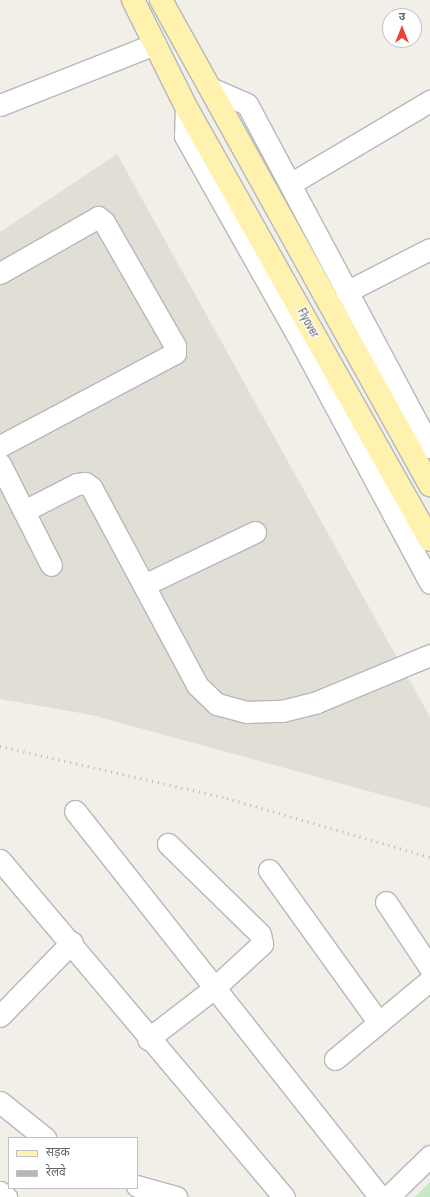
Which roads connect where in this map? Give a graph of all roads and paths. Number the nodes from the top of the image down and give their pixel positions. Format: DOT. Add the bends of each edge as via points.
graph roads {
  1 [pos="133,0"];
  2 [pos="161,0"];
  3 [pos="155,44"];
  4 [pos="210,88"];
  5 [pos="430,100"];
  6 [pos="0,105"];
  7 [pos="186,107"];
  8 [pos="290,184"];
  9 [pos="430,249"];
  10 [pos="0,273"];
  11 [pos="346,292"];
  12 [pos="0,446"];
  13 [pos="430,447"];
  14 [pos="0,464"];
  15 [pos="430,485"];
  16 [pos="24,511"];
  17 [pos="255,532"];
  18 [pos="430,540"];
  19 [pos="51,565"];
  20 [pos="430,583"];
  21 [pos="144,585"];
  22 [pos="430,655"];
  23 [pos="75,811"];
  24 [pos="168,844"];
  25 [pos="0,860"];
  26 [pos="269,870"];
  27 [pos="386,902"];
  28 [pos="72,942"];
  29 [pos="430,968"];
  30 [pos="430,980"];
  31 [pos="213,989"];
  32 [pos="0,1016"];
  33 [pos="379,1023"];
  34 [pos="148,1039"];
  35 [pos="335,1059"];
  36 [pos="0,1102"];
  37 [pos="44,1137"];
  38 [pos="430,1156"];
  39 [pos="138,1186"];
  40 [pos="0,1192"];
  41 [pos="6,1197"];
  42 [pos="176,1197"];
  43 [pos="284,1197"];
  44 [pos="380,1197"];
  45 [pos="388,1197"];
  1 -- 3 [label="main road, Flyover"];
  2 -- 4 [label="main road"];
  3 -- 6 [label="street"];
  3 -- 7 [label="main road, Flyover"];
  4 -- 8 [label="street" via="247,104"];
  4 -- 15 [label="main road"];
  5 -- 8 [label="street"];
  7 -- 18 [label="main road, Flyover"];
  7 -- 20 [label="street" via="185,136 302,344"];
  8 -- 11 [label="street"];
  9 -- 11 [label="street"];
  10 -- 12 [label="street" via="98,217 104,222 175,346 175,353"];
  11 -- 13 [label="street"];
  14 -- 16 [label="street"];
  16 -- 19 [label="street"];
  16 -- 21 [label="street" via="85,483 91,488"];
  17 -- 21 [label="street"];
  21 -- 22 [label="street" via="197,685 217,704 247,712 282,711 317,702"];
  23 -- 31 [label="street"];
  24 -- 31 [label="street" via="262,939 259,950"];
  25 -- 28 [label="street"];
  26 -- 33 [label="street"];
  27 -- 29 [label="street"];
  28 -- 32 [label="street"];
  28 -- 34 [label="street"];
  30 -- 33 [label="street"];
  31 -- 34 [label="street"];
  31 -- 44 [label="street"];
  33 -- 35 [label="street"];
  34 -- 43 [label="street"];
  36 -- 37 [label="street"];
  38 -- 45 [label="street"];
  39 -- 42 [label="street"];
  40 -- 41 [label="street"];
}
